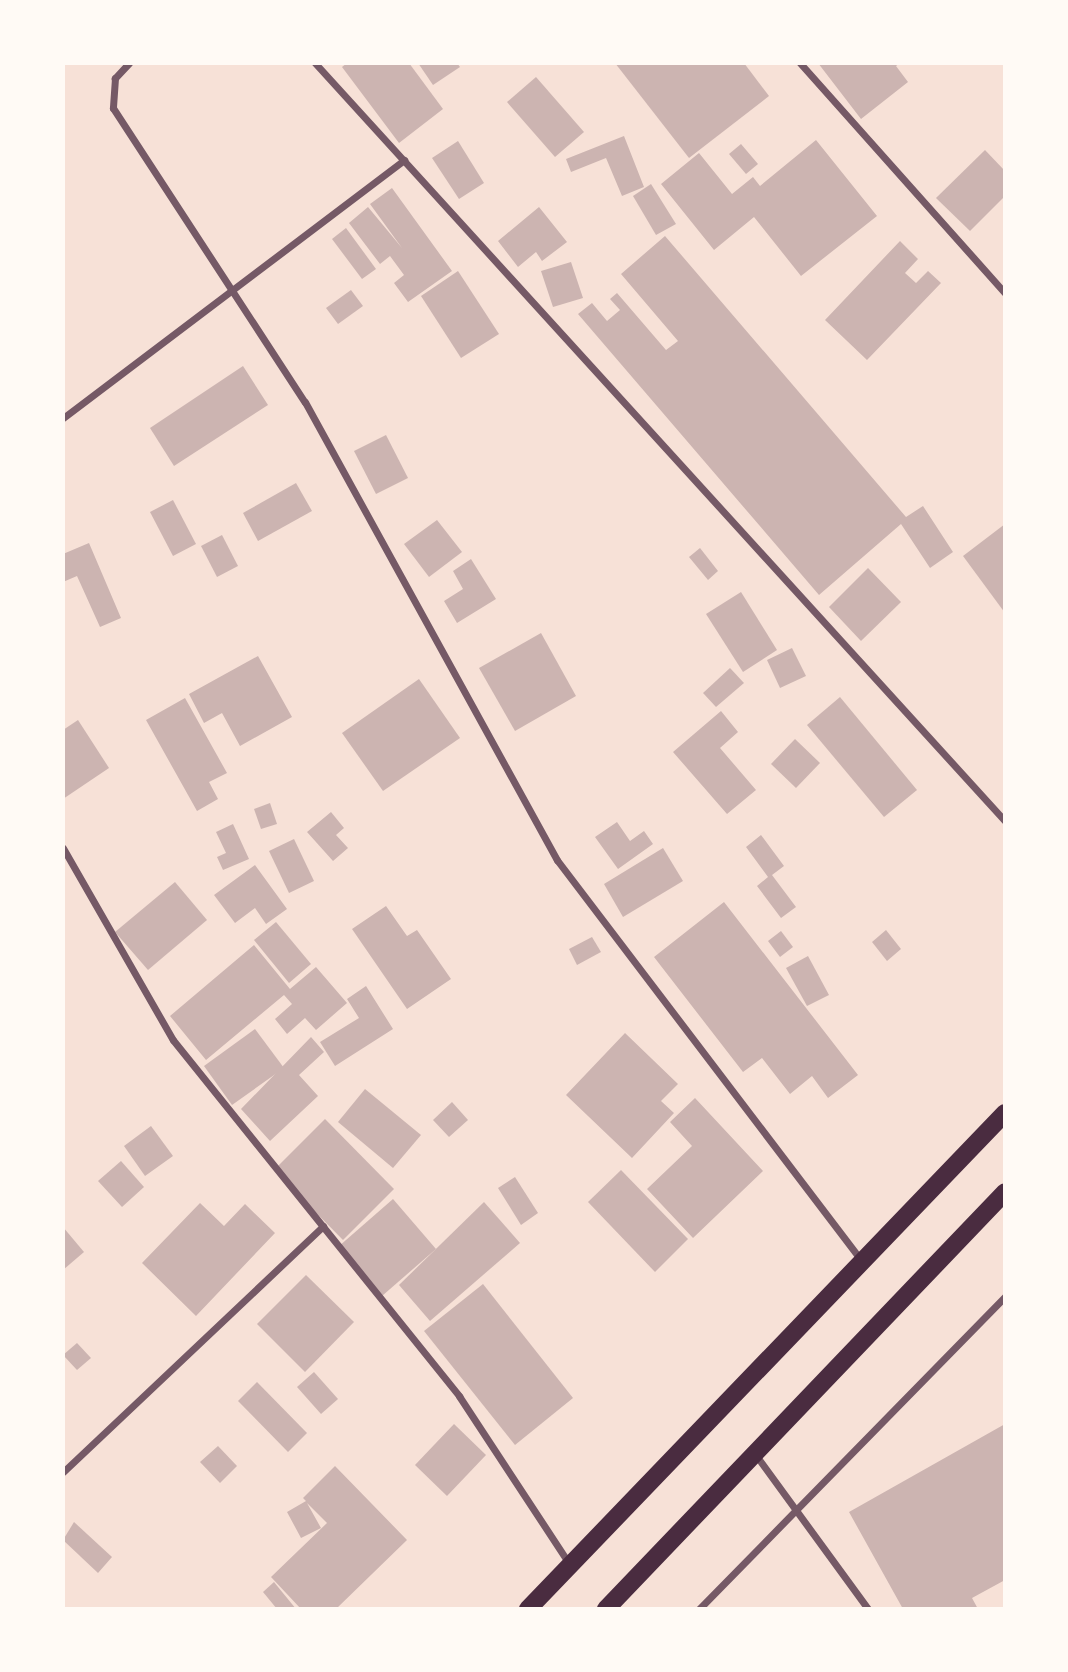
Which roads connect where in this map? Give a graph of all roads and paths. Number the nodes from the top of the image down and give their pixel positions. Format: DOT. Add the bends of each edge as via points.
graph roads {
  1 [pos="129,63"];
  2 [pos="315,63"];
  3 [pos="800,63"];
  4 [pos="404,160"];
  5 [pos="232,287"];
  6 [pos="1005,293"];
  7 [pos="63,418"];
  8 [pos="1005,821"];
  9 [pos="63,848"];
  10 [pos="1005,1113"];
  11 [pos="1005,1192"];
  12 [pos="323,1226"];
  13 [pos="862,1262"];
  14 [pos="1005,1297"];
  15 [pos="755,1453"];
  16 [pos="63,1472"];
  17 [pos="795,1508"];
  18 [pos="570,1565"];
  19 [pos="528,1609"];
  20 [pos="606,1609"];
  21 [pos="699,1609"];
  22 [pos="868,1609"];
  1 -- 5 [label="street" via="115,78 113,108"];
  2 -- 4 [label="street"];
  3 -- 6 [label="street"];
  4 -- 5 [label="street"];
  4 -- 8 [label="street"];
  5 -- 7 [label="street"];
  5 -- 13 [label="street" via="305,402 557,860"];
  9 -- 12 [label="street" via="173,1040"];
  10 -- 13 [label="main road"];
  11 -- 15 [label="main road"];
  12 -- 16 [label="street"];
  12 -- 18 [label="street" via="459,1396"];
  13 -- 18 [label="main road"];
  14 -- 17 [label="street"];
  15 -- 17 [label="street"];
  15 -- 20 [label="main road"];
  17 -- 21 [label="street"];
  17 -- 22 [label="street"];
  18 -- 19 [label="main road"];
}
